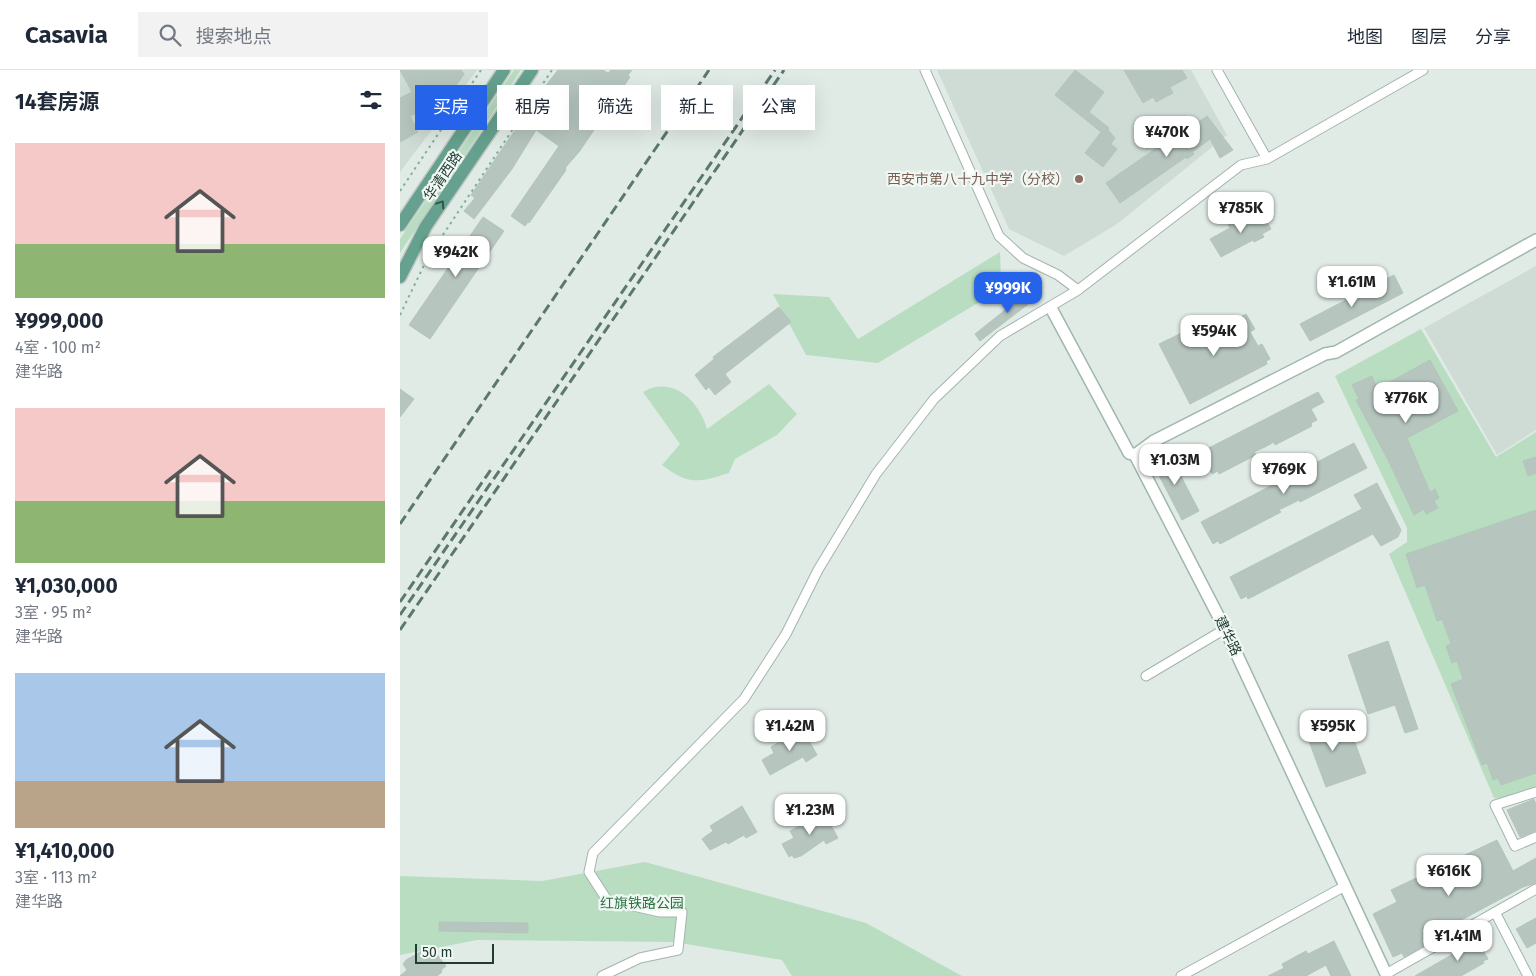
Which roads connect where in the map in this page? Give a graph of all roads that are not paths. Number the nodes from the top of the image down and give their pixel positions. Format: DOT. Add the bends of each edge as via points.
graph roads {
  1 [pos="504,70"];
  2 [pos="532,70"];
  3 [pos="925,70"];
  4 [pos="1217,70"];
  5 [pos="1423,70"];
  6 [pos="1267,159"];
  7 [pos="400,225"];
  8 [pos="426,226"];
  9 [pos="1536,240"];
  10 [pos="400,259"];
  11 [pos="400,277"];
  12 [pos="1078,290"];
  13 [pos="1051,308"];
  14 [pos="1135,455"];
  15 [pos="1225,628"];
  16 [pos="1146,676"];
  17 [pos="1536,792"];
  18 [pos="1536,837"];
  19 [pos="1345,886"];
  20 [pos="1536,889"];
  21 [pos="1494,912"];
  22 [pos="1386,975"];
  23 [pos="602,976"];
  24 [pos="1181,976"];
  25 [pos="1528,976"];
  1 -- 7 [label="main road, 华清西路"];
  8 -- 2 [label="main road, 华清西路, one-way"];
  3 -- 12 [label="street" via="999,236 1023,258 1058,275"];
  4 -- 6 [label="street"];
  5 -- 6 [label="street"];
  6 -- 12 [label="street" via="1241,165"];
  8 -- 10 [label="main road"];
  8 -- 11 [label="main road, 华清西路"];
  9 -- 14 [label="street" via="1336,352 1325,354 1154,441"];
  12 -- 13 [label="street"];
  13 -- 14 [label="street, 建华路" via="1129,453"];
  13 -- 23 [label="street" via="1000,336 934,399 876,474 818,570 786,634 744,699 593,853 589,872 607,900 660,912 682,912 678,950 640,958"];
  14 -- 15 [label="street, 建华路"];
  15 -- 16 [label="street"];
  15 -- 19 [label="street, 建华路"];
  17 -- 18 [label="street" via="1494,805 1516,846"];
  19 -- 22 [label="street, 建华路"];
  19 -- 24 [label="street"];
  20 -- 21 [label="street"];
  21 -- 22 [label="street"];
  21 -- 25 [label="street"];
}
